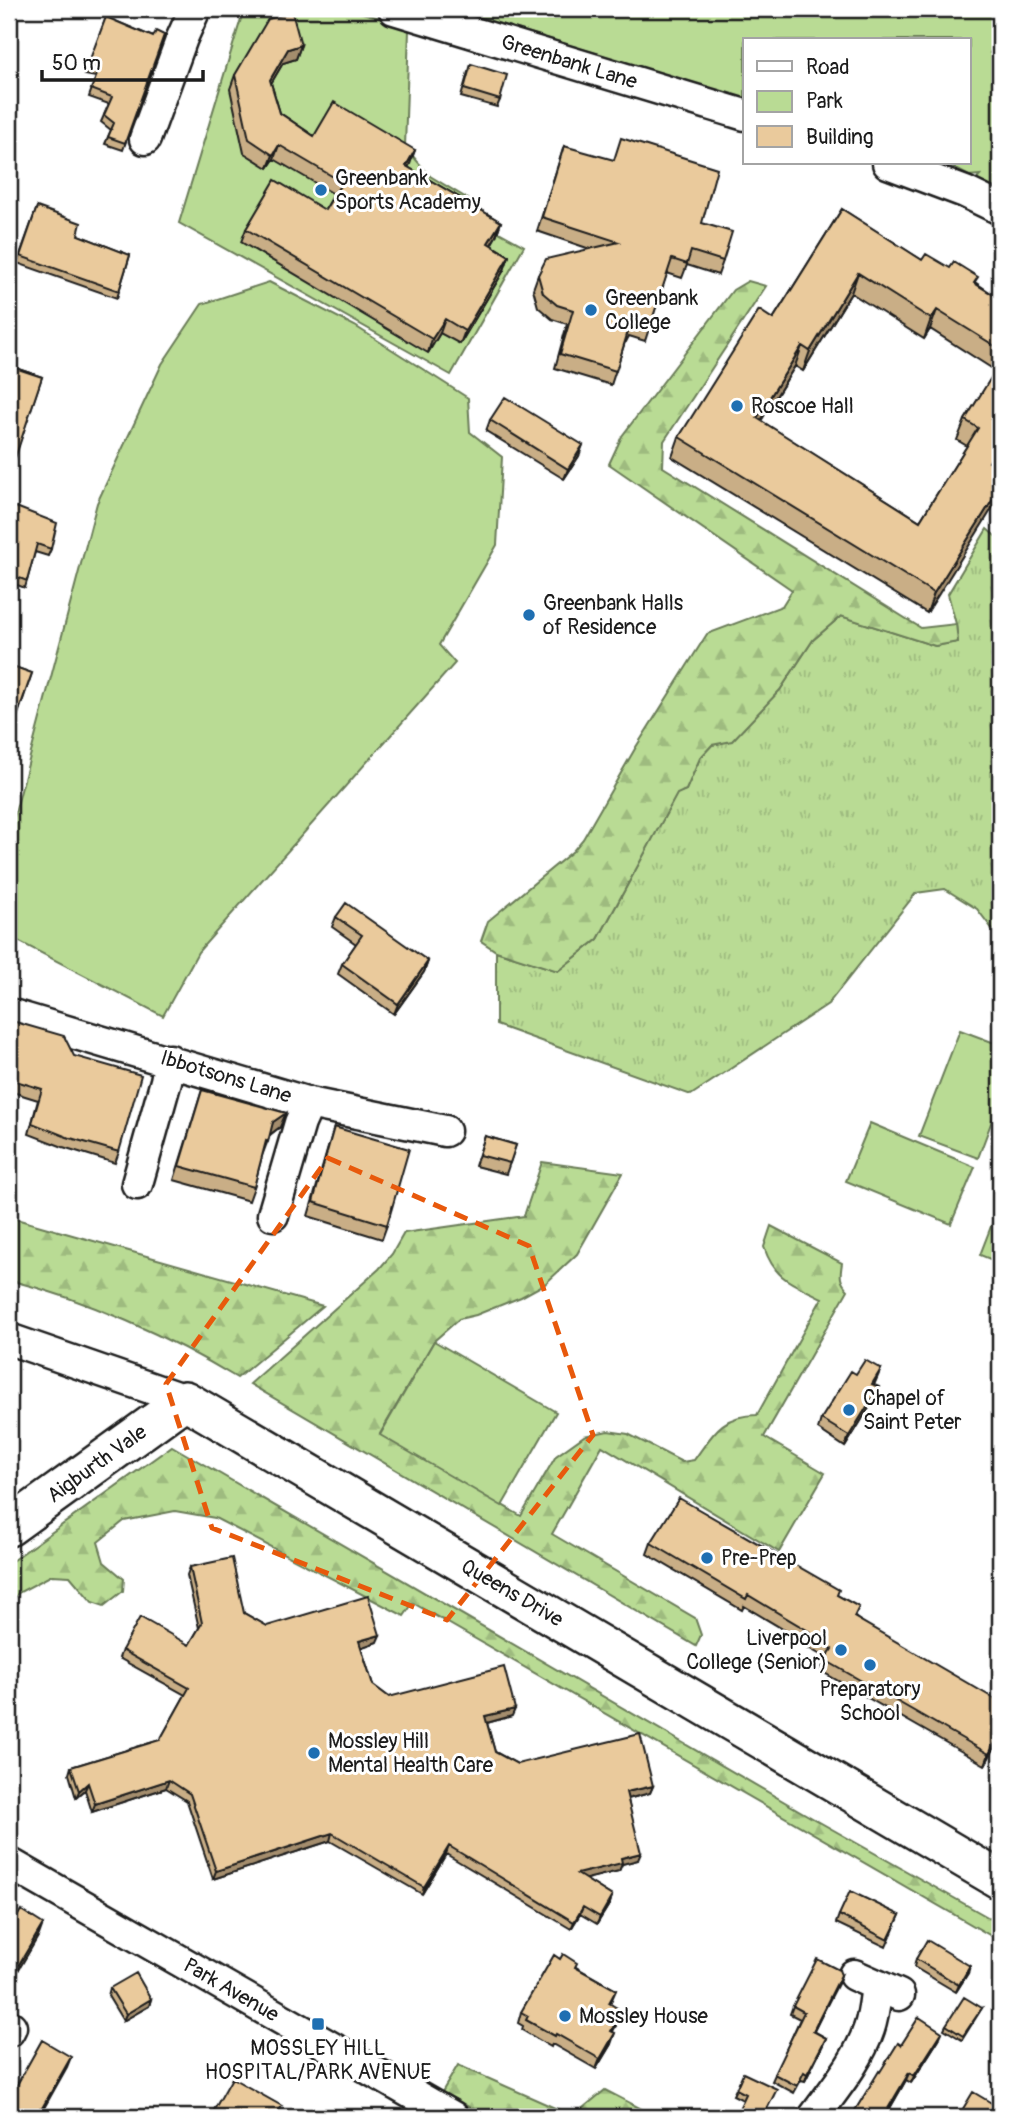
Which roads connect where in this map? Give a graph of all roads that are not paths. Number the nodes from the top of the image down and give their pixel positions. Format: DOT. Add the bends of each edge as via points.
graph roads {
  1 [pos="195,9"];
  2 [pos="394,9"];
  3 [pos="743,114"];
  4 [pos="145,139"];
  5 [pos="891,164"];
  6 [pos="1000,209"];
  7 [pos="9,1014"];
  8 [pos="170,1060"];
  9 [pos="309,1102"];
  10 [pos="445,1131"];
  11 [pos="137,1184"];
  12 [pos="273,1214"];
  13 [pos="9,1339"];
  14 [pos="185,1400"];
  15 [pos="9,1527"];
  16 [pos="9,1863"];
  17 [pos="1000,1880"];
  18 [pos="877,1985"];
  19 [pos="9,2025"];
  20 [pos="9,2031"];
  21 [pos="452,2117"];
  22 [pos="814,2117"];
  1 -- 4 [label="street"];
  2 -- 3 [label="street, Greenbank Lane"];
  5 -- 6 [label="street"];
  7 -- 8 [label="street, Ibbotsons Lane"];
  8 -- 9 [label="street, Ibbotsons Lane"];
  8 -- 11 [label="street"];
  9 -- 10 [label="street, Ibbotsons Lane"];
  9 -- 12 [label="street"];
  13 -- 14 [label="street, Queens Drive"];
  14 -- 15 [label="main road, Aigburth Vale"];
  14 -- 17 [label="main road, Queens Drive"];
  16 -- 21 [label="street, Park Avenue"];
  18 -- 22 [label="street" via="861,2047"];
  19 -- 20 [label="street"];
}
